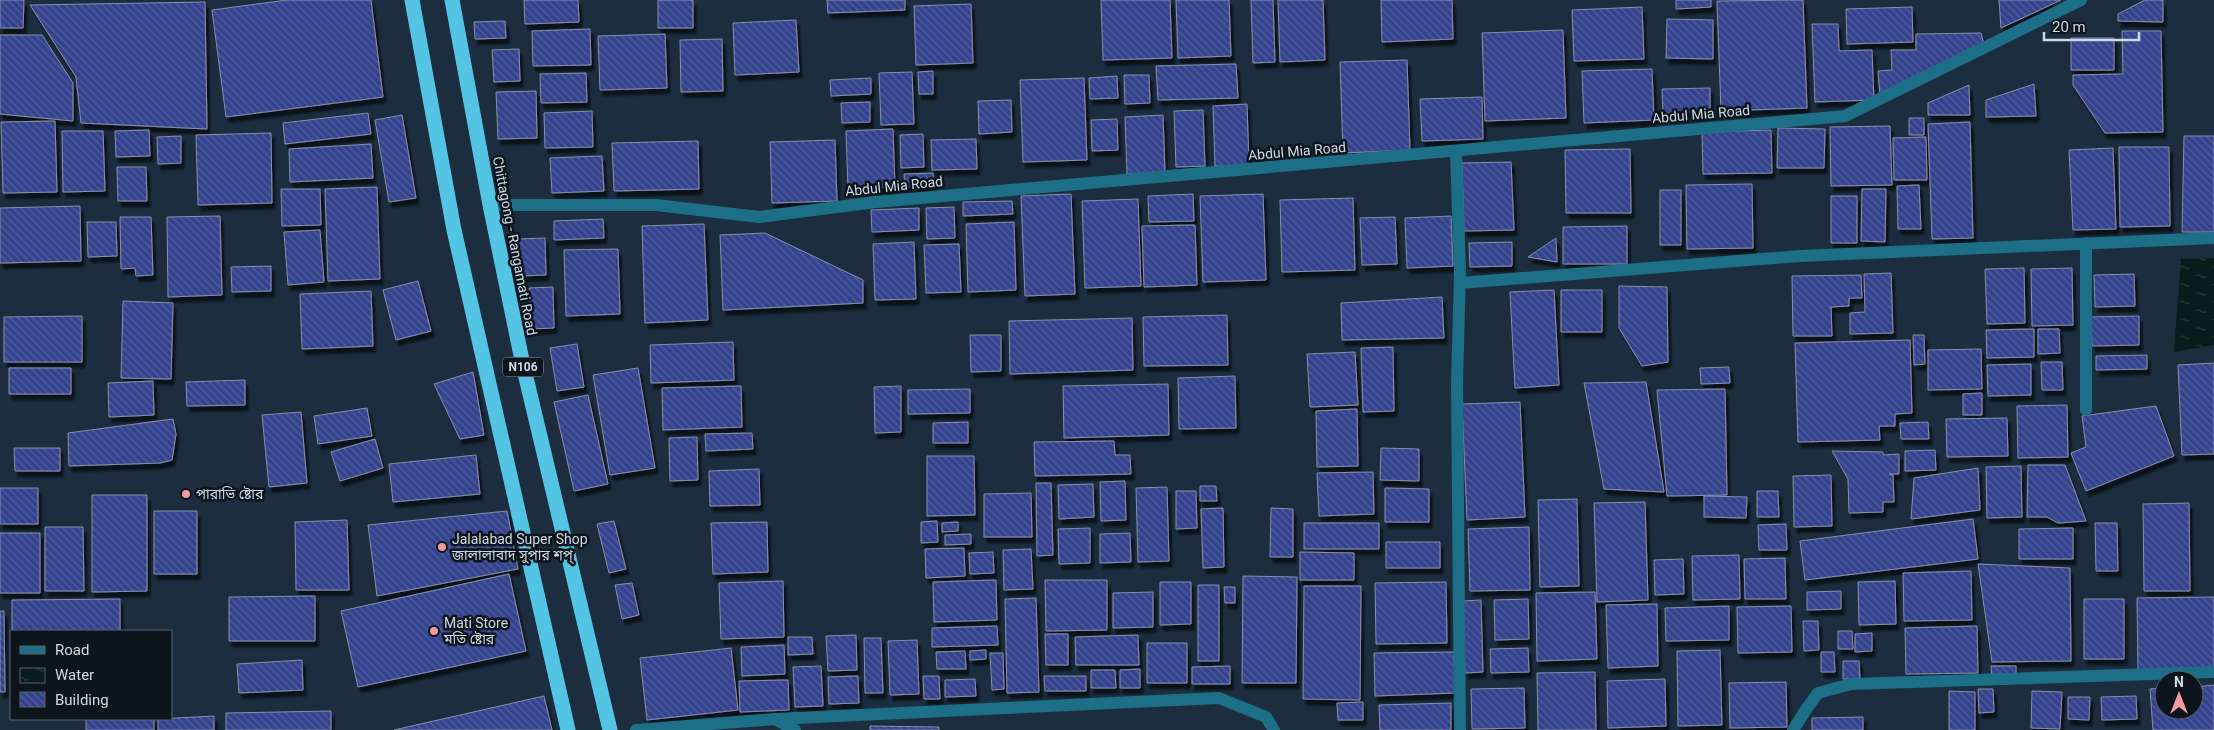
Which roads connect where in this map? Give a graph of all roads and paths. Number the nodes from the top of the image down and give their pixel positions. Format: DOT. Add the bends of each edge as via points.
graph roads {
  1 [pos="412,0"];
  2 [pos="452,0"];
  3 [pos="2078,1"];
  4 [pos="1456,151"];
  5 [pos="490,205"];
  6 [pos="2214,238"];
  7 [pos="2086,244"];
  8 [pos="1460,283"];
  9 [pos="2086,410"];
  10 [pos="2214,672"];
  11 [pos="775,719"];
  12 [pos="568,730"];
  13 [pos="610,730"];
  14 [pos="636,730"];
  15 [pos="795,730"];
  16 [pos="1274,730"];
  17 [pos="1460,730"];
  18 [pos="1793,730"];
  1 -- 12 [label="highway, N106" via="454,230"];
  2 -- 5 [label="highway, Chittagong - Rangamati Road / N106"];
  3 -- 4 [label="street, Abdul Mia Road" via="1845,116"];
  4 -- 5 [label="street, Abdul Mia Road" via="876,202 759,217 656,204"];
  4 -- 8 [label="street"];
  5 -- 13 [label="highway, Chittagong - Rangamati Road / N106" via="523,365"];
  6 -- 7 [label="street"];
  7 -- 8 [label="street" via="1800,256"];
  7 -- 9 [label="street"];
  8 -- 17 [label="street" via="1457,384"];
  10 -- 18 [label="street" via="1851,684 1818,693"];
  11 -- 14 [label="street"];
  11 -- 15 [label="street"];
  11 -- 16 [label="street" via="1219,698 1266,717"];
}
